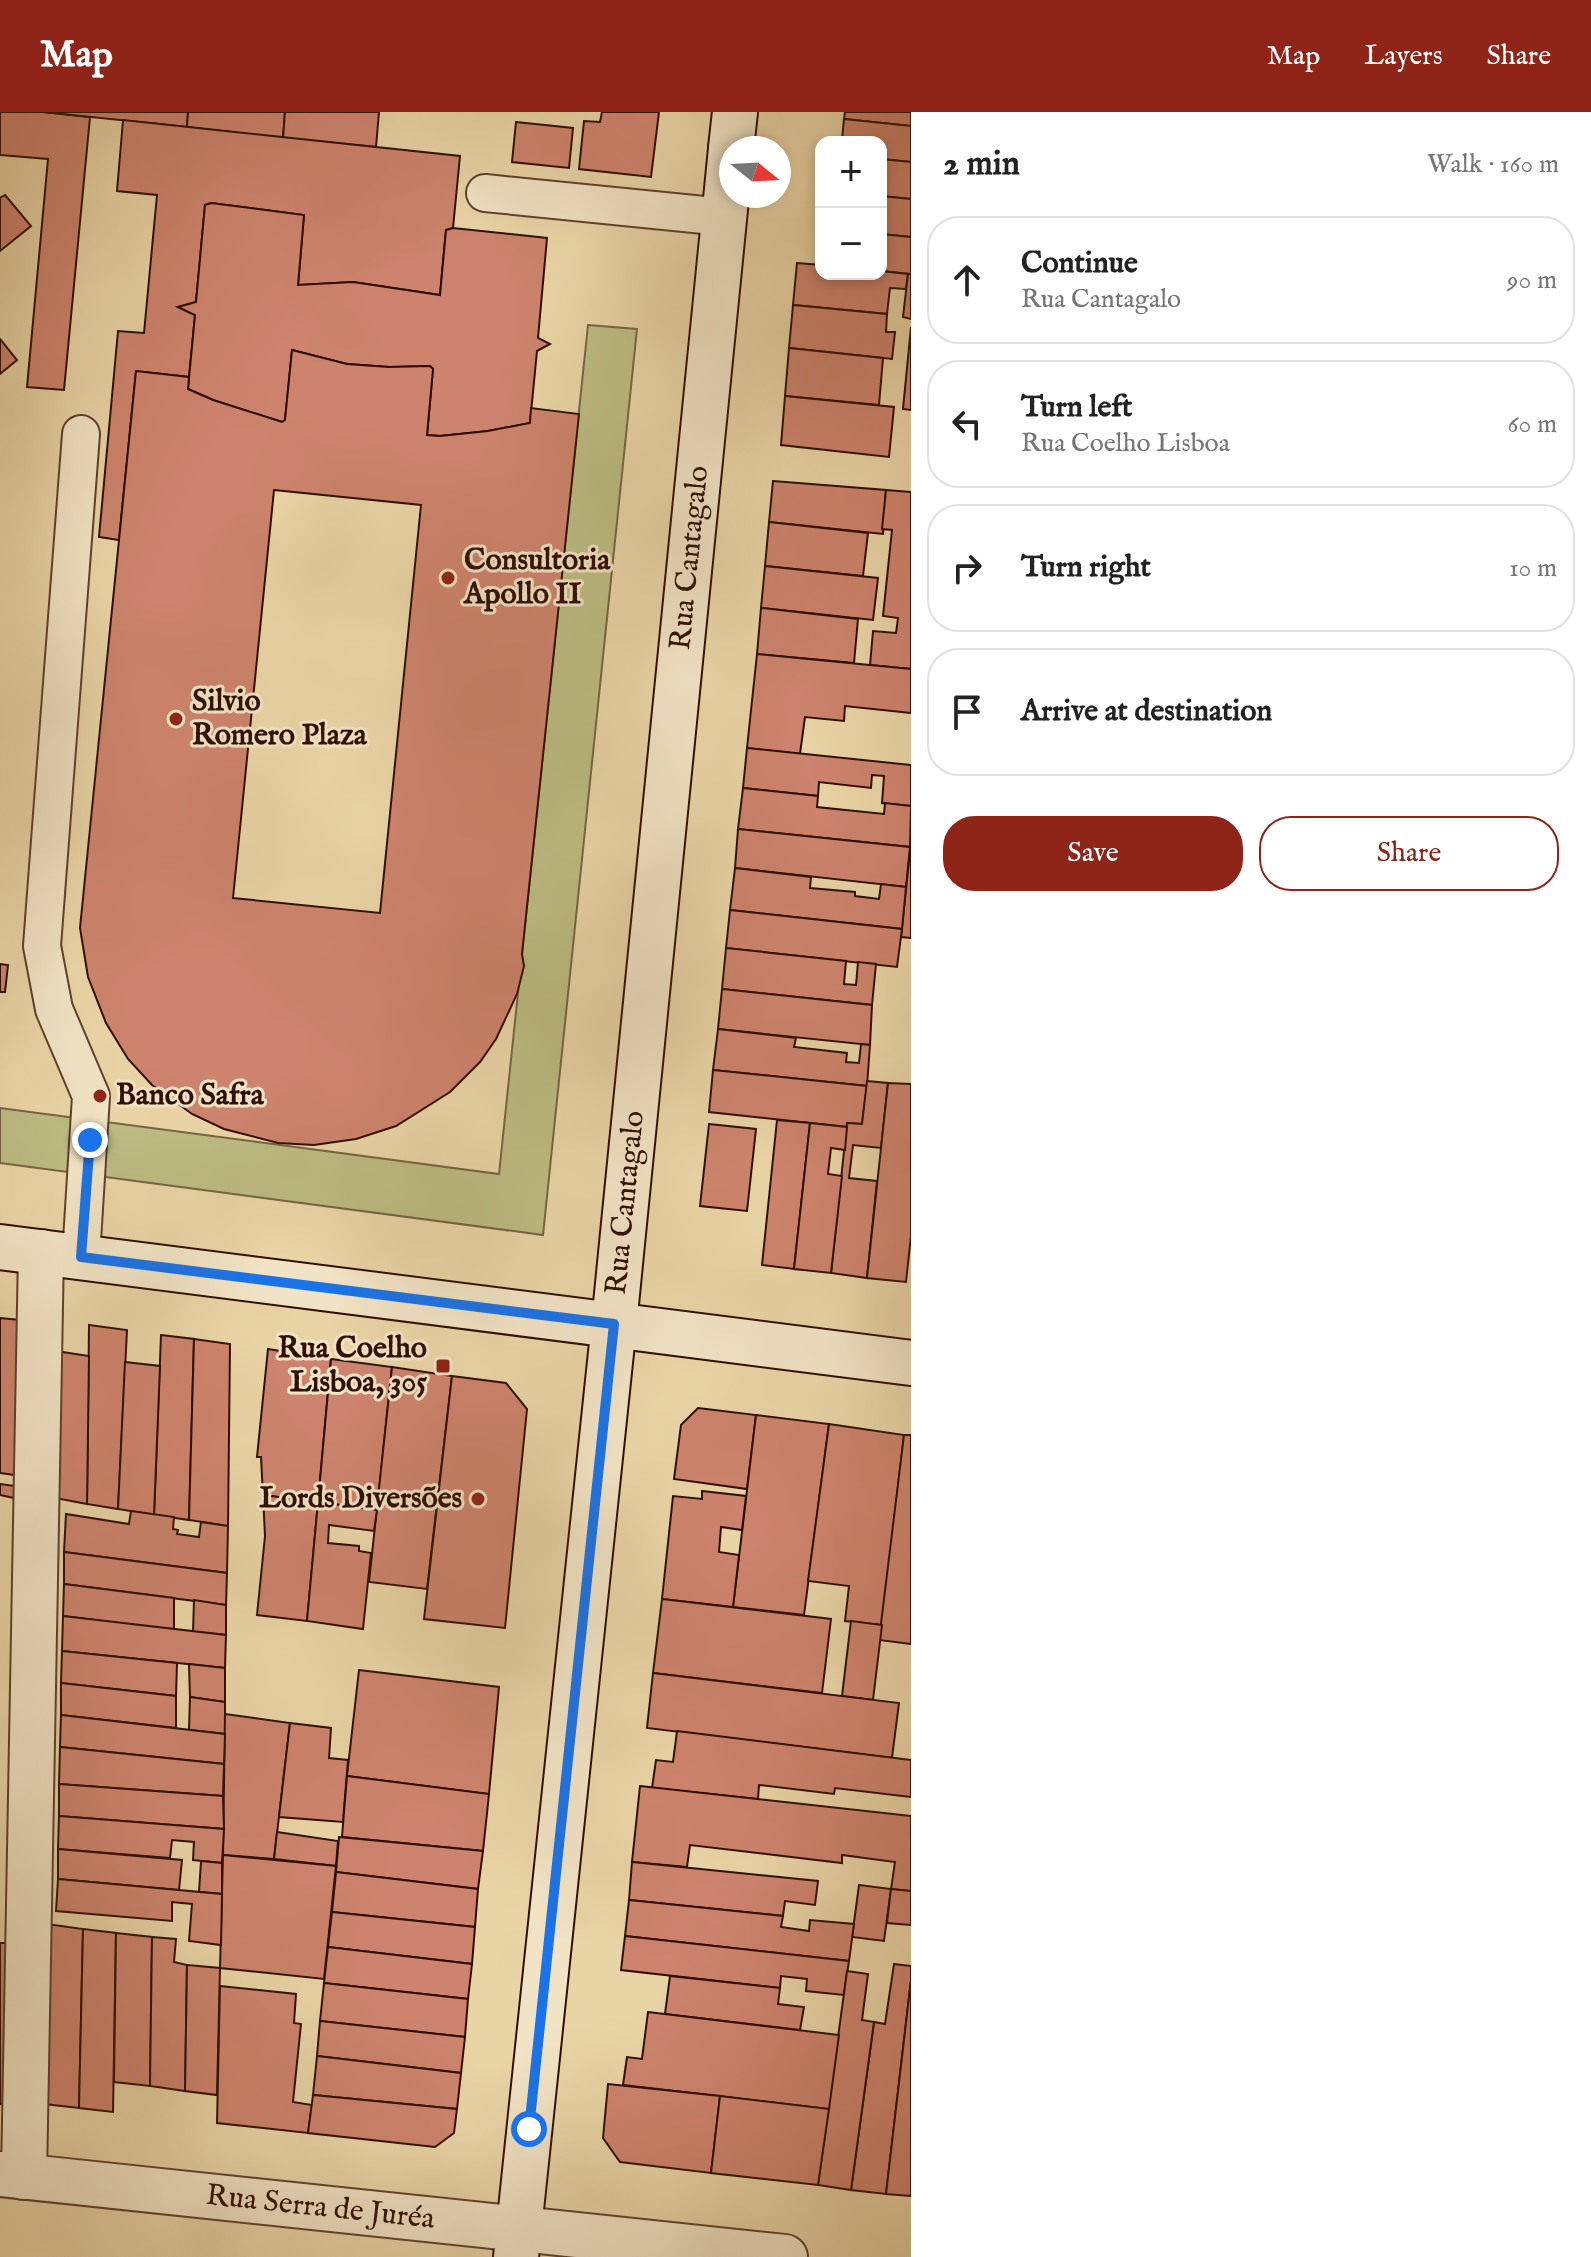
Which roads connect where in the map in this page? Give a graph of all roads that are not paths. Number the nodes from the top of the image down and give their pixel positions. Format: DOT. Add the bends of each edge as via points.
graph roads {
  1 [pos="735,112"];
  2 [pos="732,136"];
  3 [pos="485,193"];
  4 [pos="725,208"];
  5 [pos="724,217"];
  6 [pos="81,434"];
  7 [pos="41,1252"];
  8 [pos="614,1324"];
  9 [pos="911,1363"];
  10 [pos="12,2176"];
  11 [pos="517,2243"];
  12 [pos="785,2257"];
  1 -- 2 [label="street, Rua Cantagalo"];
  3 -- 5 [label="lane"];
  4 -- 5 [label="street, Rua Cantagalo"];
  5 -- 8 [label="street, Rua Cantagalo"];
  6 -- 7 [label="lane" via="42,946 54,1009 91,1096"];
  7 -- 8 [label="street"];
  7 -- 10 [label="street"];
  8 -- 9 [label="street"];
  8 -- 11 [label="street, Rua Cantagalo"];
  10 -- 11 [label="street, Rua Serra de Juréa"];
  11 -- 12 [label="street, Rua Serra de Juréa"];
}
